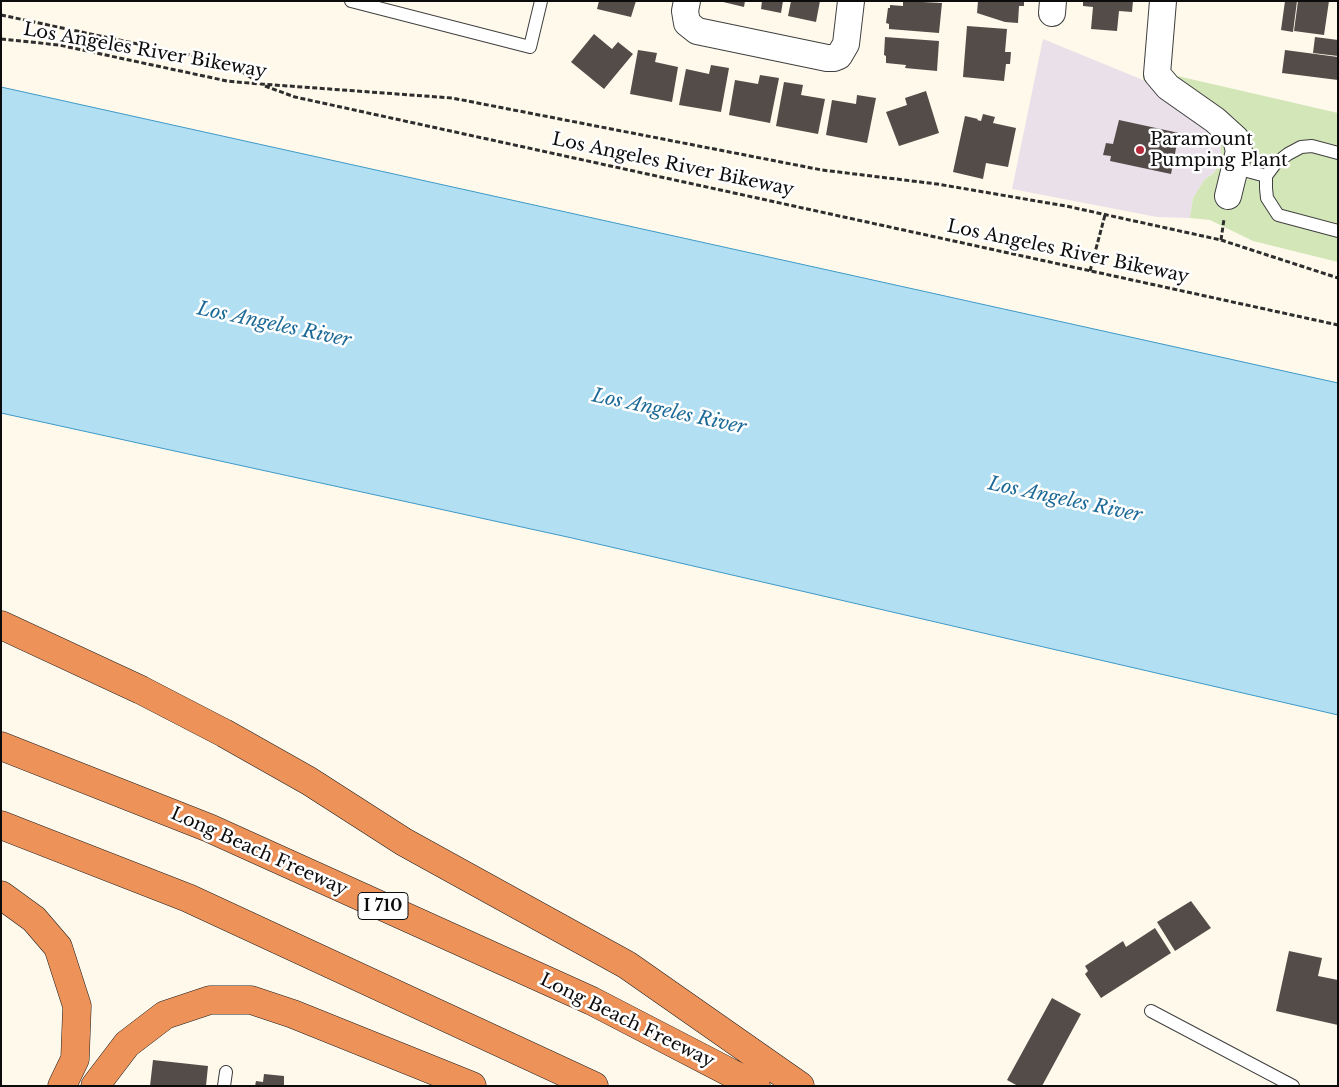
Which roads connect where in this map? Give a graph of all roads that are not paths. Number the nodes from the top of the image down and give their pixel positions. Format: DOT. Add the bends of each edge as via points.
graph roads {
  1 [pos="351,1"];
  2 [pos="541,1"];
  3 [pos="851,1"];
  4 [pos="1163,1"];
  5 [pos="687,12"];
  6 [pos="1338,153"];
  7 [pos="1236,168"];
  8 [pos="1266,176"];
  9 [pos="1228,196"];
  10 [pos="1338,231"];
  11 [pos="1,625"];
  12 [pos="1,746"];
  13 [pos="1,825"];
  14 [pos="1,895"];
  15 [pos="1151,1011"];
  16 [pos="226,1072"];
  17 [pos="62,1086"];
  18 [pos="94,1086"];
  19 [pos="224,1086"];
  20 [pos="472,1086"];
  21 [pos="594,1086"];
  22 [pos="756,1086"];
  23 [pos="800,1086"];
  24 [pos="1293,1086"];
  1 -- 2 [label="lane" via="530,47"];
  3 -- 5 [label="street" via="846,44 834,58 697,31"];
  4 -- 7 [label="street" via="1157,74 1168,87 1236,139 1239,151"];
  6 -- 8 [label="lane" via="1312,146 1301,147 1275,164"];
  7 -- 8 [label="lane"];
  7 -- 9 [label="street"];
  8 -- 10 [label="lane" via="1267,198 1278,214"];
  11 -- 23 [label="highway" via="141,690 224,734 309,781 404,842 627,964"];
  12 -- 22 [label="highway, Long Beach Freeway / I 710" via="209,828 592,1000"];
  13 -- 21 [label="highway" via="188,898"];
  14 -- 17 [label="highway" via="34,919 58,947 77,1006 75,1059"];
  15 -- 24 [label="lane"];
  16 -- 19 [label="lane"];
  18 -- 20 [label="highway" via="127,1044 165,1015 210,1000 251,1000"];
}
